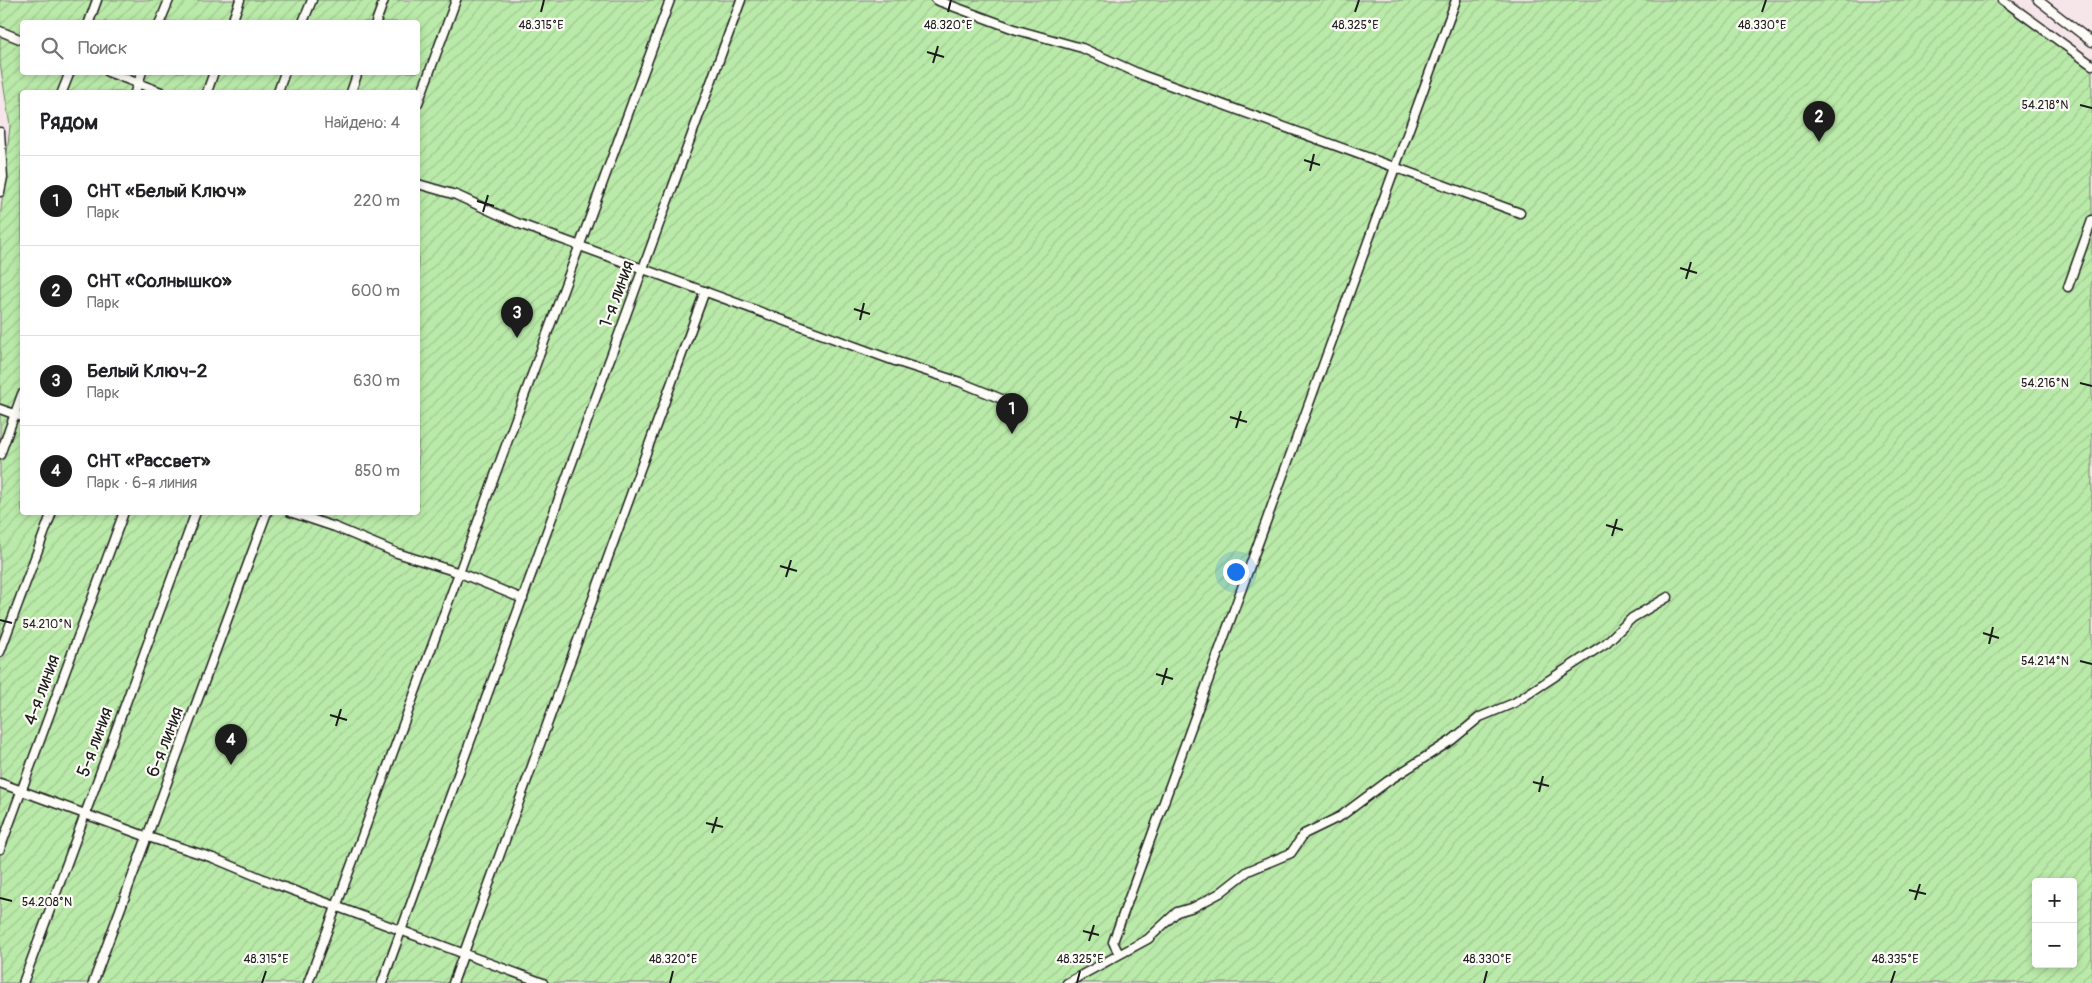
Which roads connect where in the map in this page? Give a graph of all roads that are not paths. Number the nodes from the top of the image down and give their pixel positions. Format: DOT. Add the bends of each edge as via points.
graph roads {
  1 [pos="97,0"];
  2 [pos="169,0"];
  3 [pos="240,0"];
  4 [pos="312,0"];
  5 [pos="384,0"];
  6 [pos="456,0"];
  7 [pos="670,0"];
  8 [pos="741,0"];
  9 [pos="936,0"];
  10 [pos="1456,0"];
  11 [pos="2003,0"];
  12 [pos="2038,0"];
  13 [pos="90,20"];
  14 [pos="161,20"];
  15 [pos="233,20"];
  16 [pos="305,20"];
  17 [pos="377,20"];
  18 [pos="0,31"];
  19 [pos="20,39"];
  20 [pos="2092,42"];
  21 [pos="2092,65"];
  22 [pos="69,75"];
  23 [pos="116,75"];
  24 [pos="141,75"];
  25 [pos="213,75"];
  26 [pos="284,75"];
  27 [pos="357,75"];
  28 [pos="138,84"];
  29 [pos="63,90"];
  30 [pos="136,90"];
  31 [pos="155,90"];
  32 [pos="208,90"];
  33 [pos="279,90"];
  34 [pos="352,90"];
  35 [pos="420,98"];
  36 [pos="0,132"];
  37 [pos="1394,167"];
  38 [pos="420,185"];
  39 [pos="0,192"];
  40 [pos="1520,213"];
  41 [pos="2092,220"];
  42 [pos="580,245"];
  43 [pos="642,268"];
  44 [pos="2068,286"];
  45 [pos="705,291"];
  46 [pos="1021,407"];
  47 [pos="0,408"];
  48 [pos="19,416"];
  49 [pos="0,455"];
  50 [pos="51,515"];
  51 [pos="123,515"];
  52 [pos="195,515"];
  53 [pos="266,515"];
  54 [pos="299,515"];
  55 [pos="460,573"];
  56 [pos="1668,597"];
  57 [pos="523,599"];
  58 [pos="0,652"];
  59 [pos="0,783"];
  60 [pos="21,791"];
  61 [pos="85,814"];
  62 [pos="145,836"];
  63 [pos="0,849"];
  64 [pos="336,907"];
  65 [pos="401,930"];
  66 [pos="464,954"];
  67 [pos="1119,954"];
  68 [pos="23,983"];
  69 [pos="93,983"];
  70 [pos="308,983"];
  71 [pos="382,983"];
  72 [pos="452,983"];
  73 [pos="543,983"];
  74 [pos="1067,983"];
  1 -- 13 [label="street"];
  2 -- 14 [label="street"];
  3 -- 15 [label="street"];
  4 -- 16 [label="street"];
  5 -- 17 [label="street"];
  6 -- 35 [label="street"];
  7 -- 42 [label="street"];
  8 -- 43 [label="street, 1-я линия"];
  9 -- 37 [label="street" via="1017,30 1082,48 1142,75"];
  10 -- 37 [label="street"];
  11 -- 21 [label="street"];
  12 -- 20 [label="street"];
  18 -- 19 [label="street"];
  22 -- 29 [label="street"];
  23 -- 28 [label="street"];
  24 -- 28 [label="street"];
  25 -- 32 [label="street"];
  26 -- 33 [label="street"];
  27 -- 34 [label="street"];
  28 -- 30 [label="street"];
  28 -- 31 [label="street"];
  36 -- 39 [label="street"];
  37 -- 40 [label="street"];
  37 -- 67 [label="street" via="1113,942"];
  38 -- 42 [label="street" via="456,195 517,223"];
  41 -- 44 [label="street"];
  42 -- 43 [label="street"];
  42 -- 55 [label="street"];
  43 -- 45 [label="street"];
  43 -- 57 [label="street, 1-я линия"];
  45 -- 46 [label="street"];
  45 -- 66 [label="street"];
  47 -- 48 [label="street"];
  48 -- 49 [label="street"];
  50 -- 58 [label="street"];
  51 -- 60 [label="street, 4-я линия"];
  52 -- 61 [label="street, 5-я линия"];
  53 -- 62 [label="street, 6-я линия"];
  54 -- 55 [label="street" via="397,553"];
  55 -- 57 [label="street"];
  55 -- 64 [label="street"];
  56 -- 67 [label="street" via="1632,618 1606,644 1514,703 1485,714 1341,816 1304,834 1291,853 1248,871 1201,904 1177,912 1148,939"];
  57 -- 65 [label="street, 1-я линия"];
  59 -- 60 [label="street"];
  60 -- 61 [label="street"];
  60 -- 63 [label="street, 4-я линия"];
  61 -- 62 [label="street"];
  61 -- 68 [label="street, 5-я линия"];
  62 -- 64 [label="street" via="213,858"];
  62 -- 69 [label="street, 6-я линия"];
  64 -- 65 [label="street"];
  64 -- 70 [label="street"];
  65 -- 66 [label="street"];
  65 -- 71 [label="street, 1-я линия"];
  66 -- 72 [label="street"];
  66 -- 73 [label="street"];
  67 -- 74 [label="street"];
}
